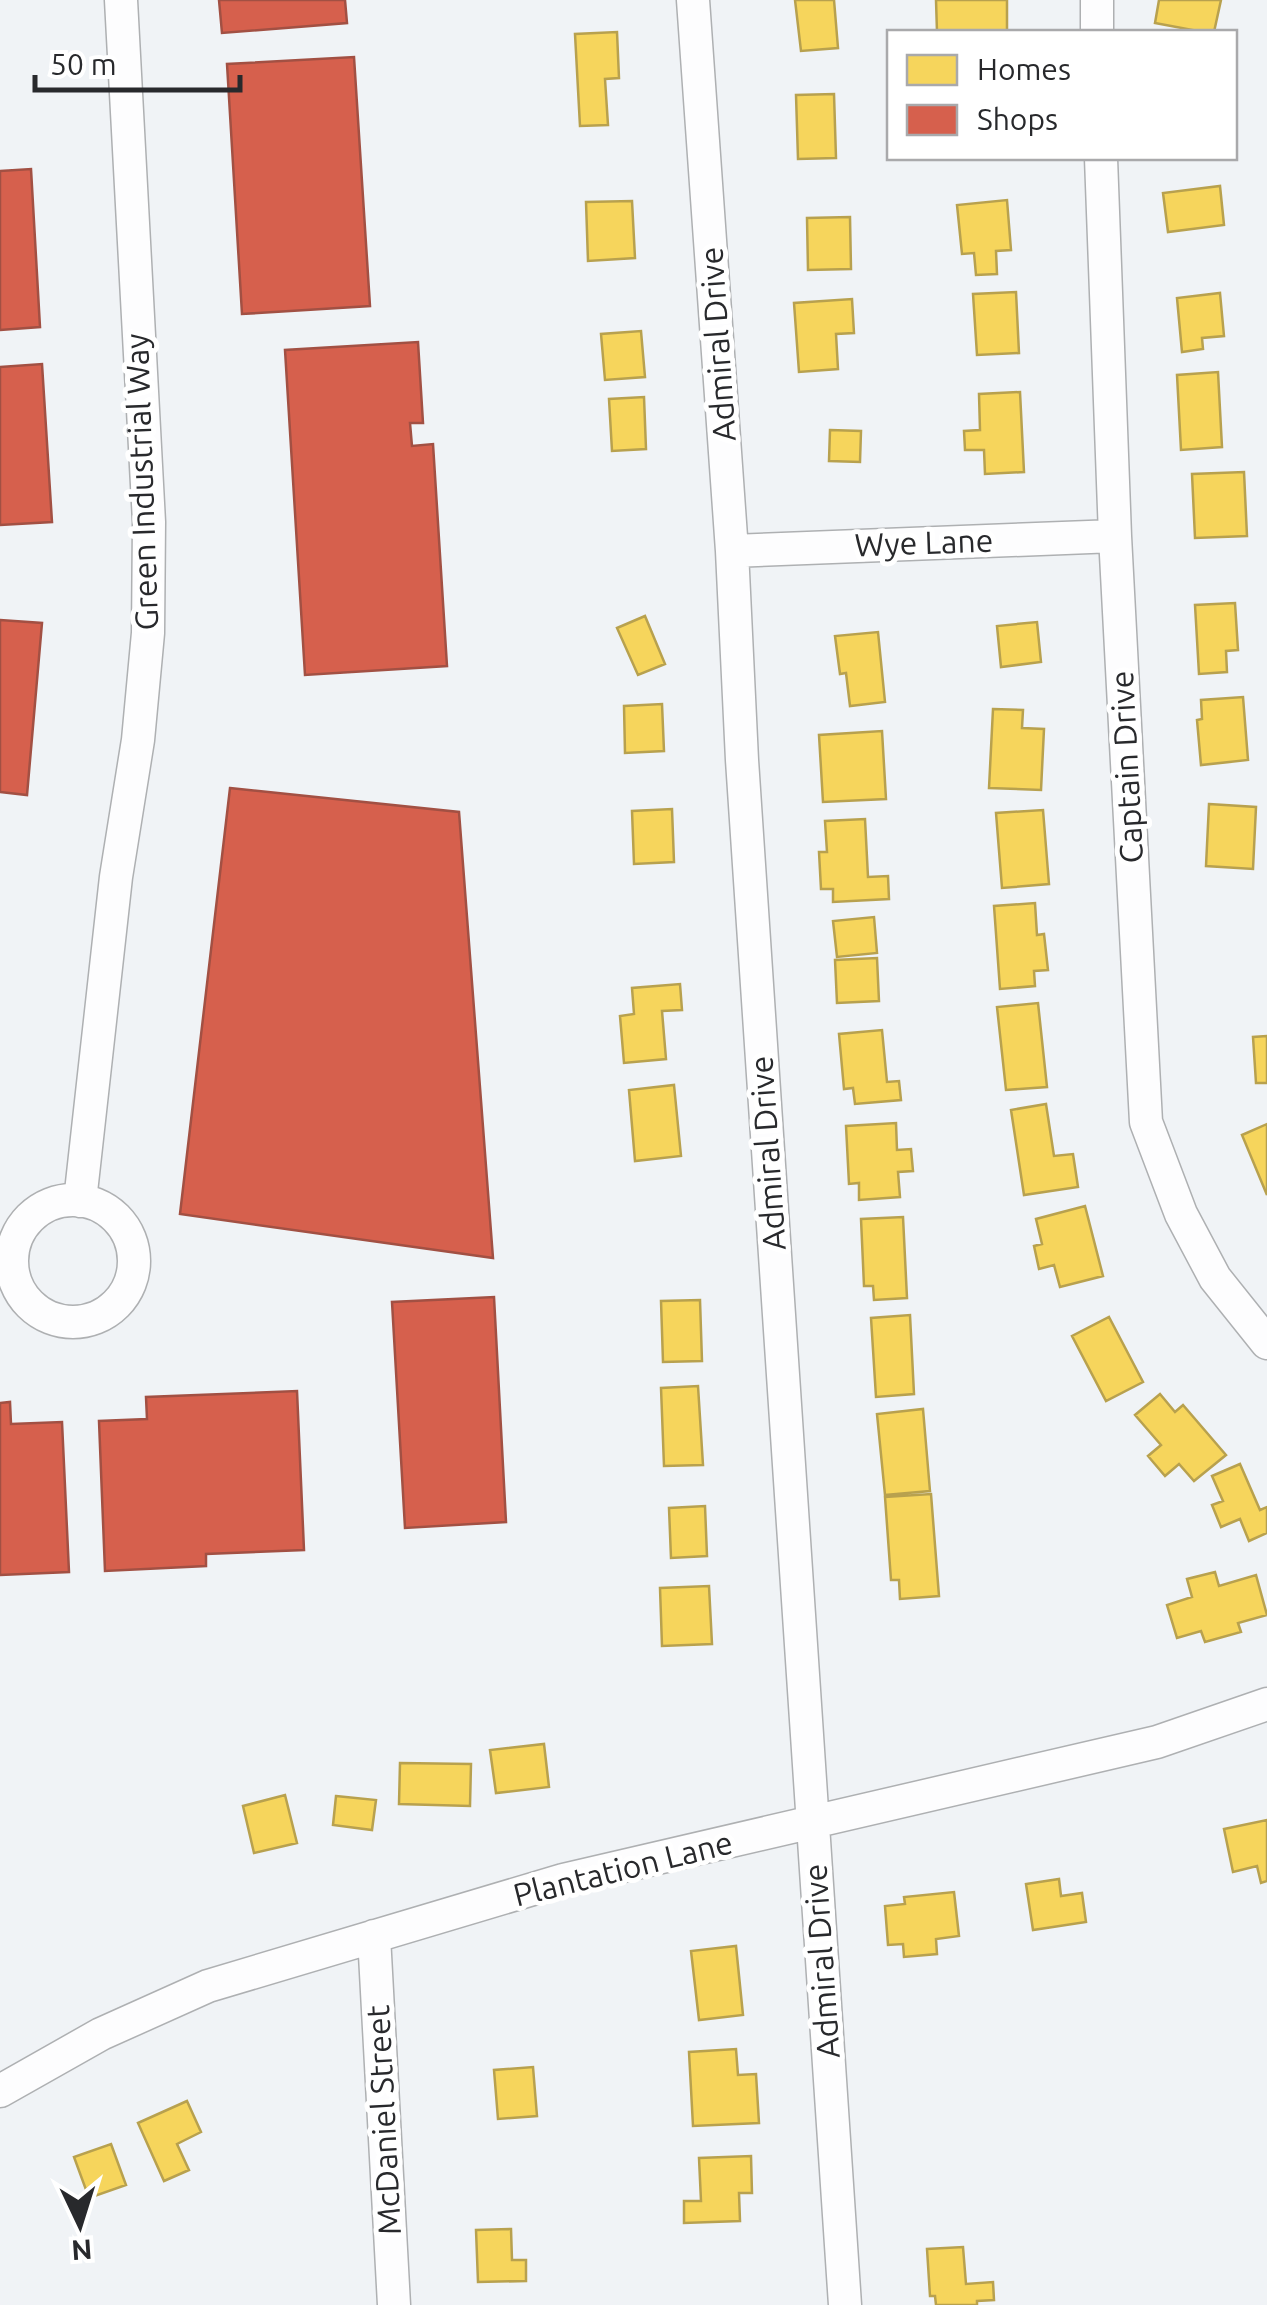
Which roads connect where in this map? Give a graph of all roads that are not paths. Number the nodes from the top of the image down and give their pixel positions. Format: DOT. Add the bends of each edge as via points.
graph roads {
  1 [pos="121,0"];
  2 [pos="693,0"];
  3 [pos="1096,0"];
  4 [pos="1097,30"];
  5 [pos="1102,160"];
  6 [pos="1115,536"];
  7 [pos="732,551"];
  8 [pos="80,1201"];
  9 [pos="1267,1343"];
  10 [pos="1267,1704"];
  11 [pos="813,1823"];
  12 [pos="374,1936"];
  13 [pos="0,2091"];
  14 [pos="394,2305"];
  15 [pos="845,2305"];
  1 -- 8 [label="street, Green Industrial Way" via="149,522 148,633"];
  2 -- 7 [label="street, Admiral Drive"];
  3 -- 4 [label="street"];
  5 -- 6 [label="street, Captain Drive"];
  6 -- 7 [label="street, Wye Lane"];
  6 -- 9 [label="street, Captain Drive" via="1146,1122 1181,1214 1216,1278"];
  7 -- 11 [label="street, Admiral Drive"];
  10 -- 11 [label="street, Plantation Lane" via="1157,1742"];
  11 -- 12 [label="street, Plantation Lane" via="564,1880"];
  11 -- 15 [label="street, Admiral Drive"];
  12 -- 13 [label="street, Plantation Lane" via="208,1986"];
  12 -- 14 [label="street, McDaniel Street"];
}
